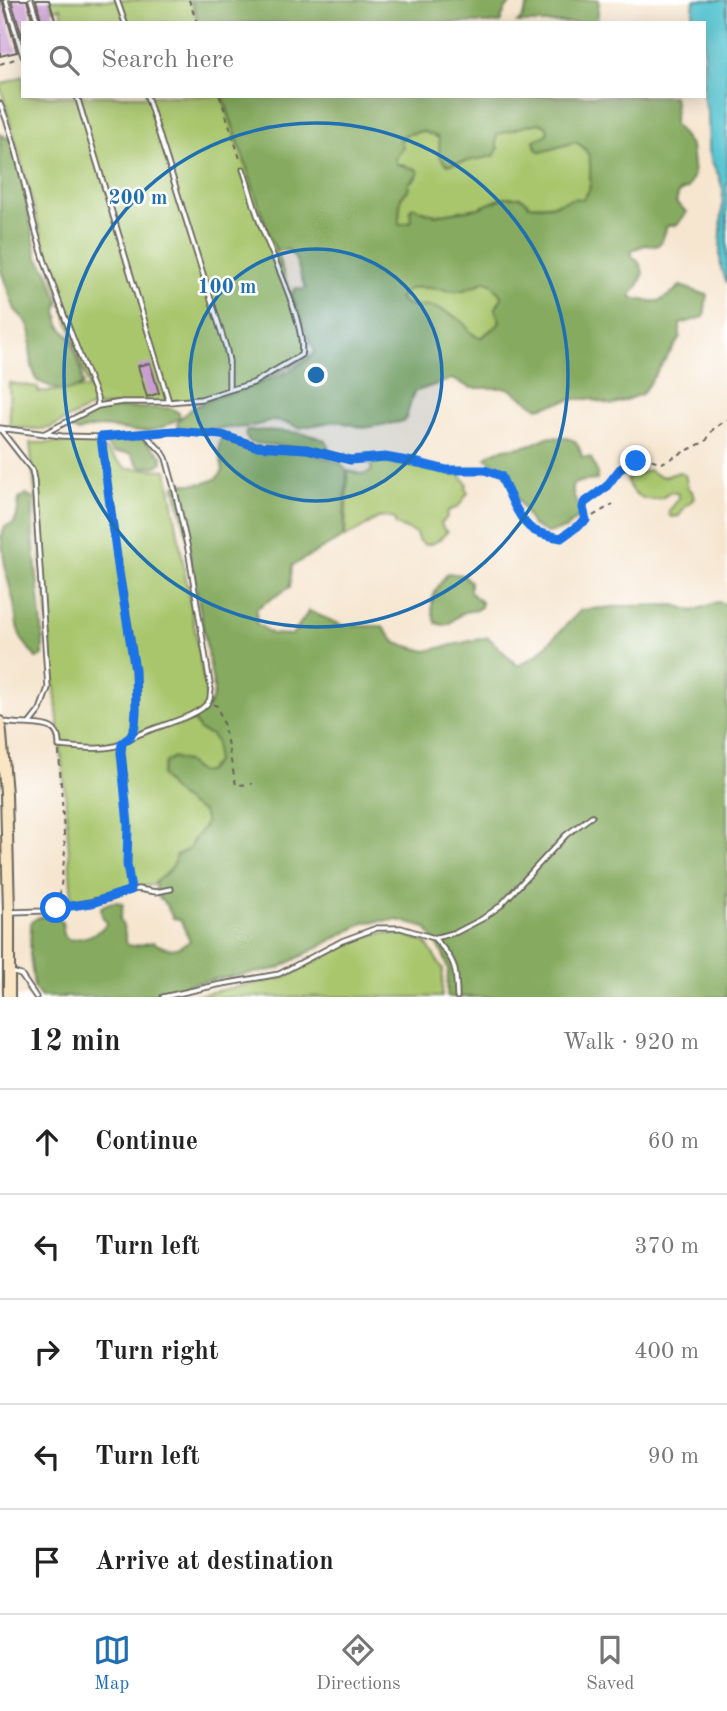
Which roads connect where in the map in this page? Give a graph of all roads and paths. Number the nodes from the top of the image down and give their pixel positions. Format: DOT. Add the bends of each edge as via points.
graph roads {
  1 [pos="6,0"];
  2 [pos="31,0"];
  3 [pos="117,0"];
  4 [pos="189,0"];
  5 [pos="37,21"];
  6 [pos="123,21"];
  7 [pos="196,21"];
  8 [pos="21,52"];
  9 [pos="21,57"];
  10 [pos="0,64"];
  11 [pos="79,98"];
  12 [pos="148,98"];
  13 [pos="221,98"];
  14 [pos="0,104"];
  15 [pos="243,169"];
  16 [pos="229,390"];
  17 [pos="169,402"];
  18 [pos="98,406"];
  19 [pos="727,420"];
  20 [pos="0,428"];
  21 [pos="45,433"];
  22 [pos="145,434"];
  23 [pos="101,437"];
  24 [pos="350,460"];
  25 [pos="613,504"];
  26 [pos="586,520"];
  27 [pos="209,702"];
  28 [pos="0,724"];
  29 [pos="29,724"];
  30 [pos="130,737"];
  31 [pos="122,743"];
  32 [pos="59,746"];
  33 [pos="125,781"];
  34 [pos="252,784"];
  35 [pos="592,816"];
  36 [pos="171,889"];
  37 [pos="131,890"];
  38 [pos="56,908"];
  39 [pos="9,912"];
  40 [pos="434,938"];
  41 [pos="9,971"];
  42 [pos="9,997"];
  43 [pos="36,997"];
  44 [pos="163,997"];
  45 [pos="457,997"];
  1 -- 8 [label="lane"];
  2 -- 5 [label="lane"];
  3 -- 6 [label="lane"];
  4 -- 7 [label="path"];
  9 -- 10 [label="path"];
  11 -- 17 [label="lane"];
  12 -- 16 [label="lane" via="226,347"];
  13 -- 15 [label="path"];
  14 -- 18 [label="lane" via="45,262"];
  15 -- 16 [label="lane" via="297,321 302,351 253,383"];
  16 -- 17 [label="lane"];
  17 -- 18 [label="lane"];
  18 -- 21 [label="lane"];
  19 -- 26 [label="path" via="713,428 706,441 662,463 636,461 620,469 584,503"];
  20 -- 21 [label="lane"];
  20 -- 29 [label="lane" via="32,470 36,488 48,688"];
  21 -- 23 [label="lane"];
  22 -- 23 [label="lane"];
  22 -- 24 [label="lane" via="222,435 255,446 307,449"];
  22 -- 27 [label="lane" via="166,458 186,537 211,690"];
  23 -- 30 [label="lane" via="135,670 135,726"];
  24 -- 26 [label="path" via="385,457 501,476 530,528 542,535 561,538"];
  25 -- 26 [label="path"];
  27 -- 30 [label="lane" via="184,718"];
  27 -- 34 [label="path" via="217,706 223,722 236,785"];
  28 -- 29 [label="lane"];
  28 -- 39 [label="street"];
  29 -- 32 [label="lane" via="49,727 59,738"];
  30 -- 31 [label="lane"];
  31 -- 32 [label="lane" via="109,748"];
  31 -- 33 [label="lane"];
  32 -- 38 [label="path" via="65,851"];
  33 -- 37 [label="path"];
  35 -- 40 [label="lane" via="566,835 500,906 457,932"];
  36 -- 37 [label="lane"];
  37 -- 38 [label="lane" via="92,903"];
  38 -- 39 [label="lane"];
  39 -- 41 [label="street"];
  40 -- 44 [label="lane" via="401,928 377,928 279,974"];
  40 -- 45 [label="lane" via="454,964"];
  41 -- 42 [label="street"];
  41 -- 43 [label="lane" via="21,975"];
}
